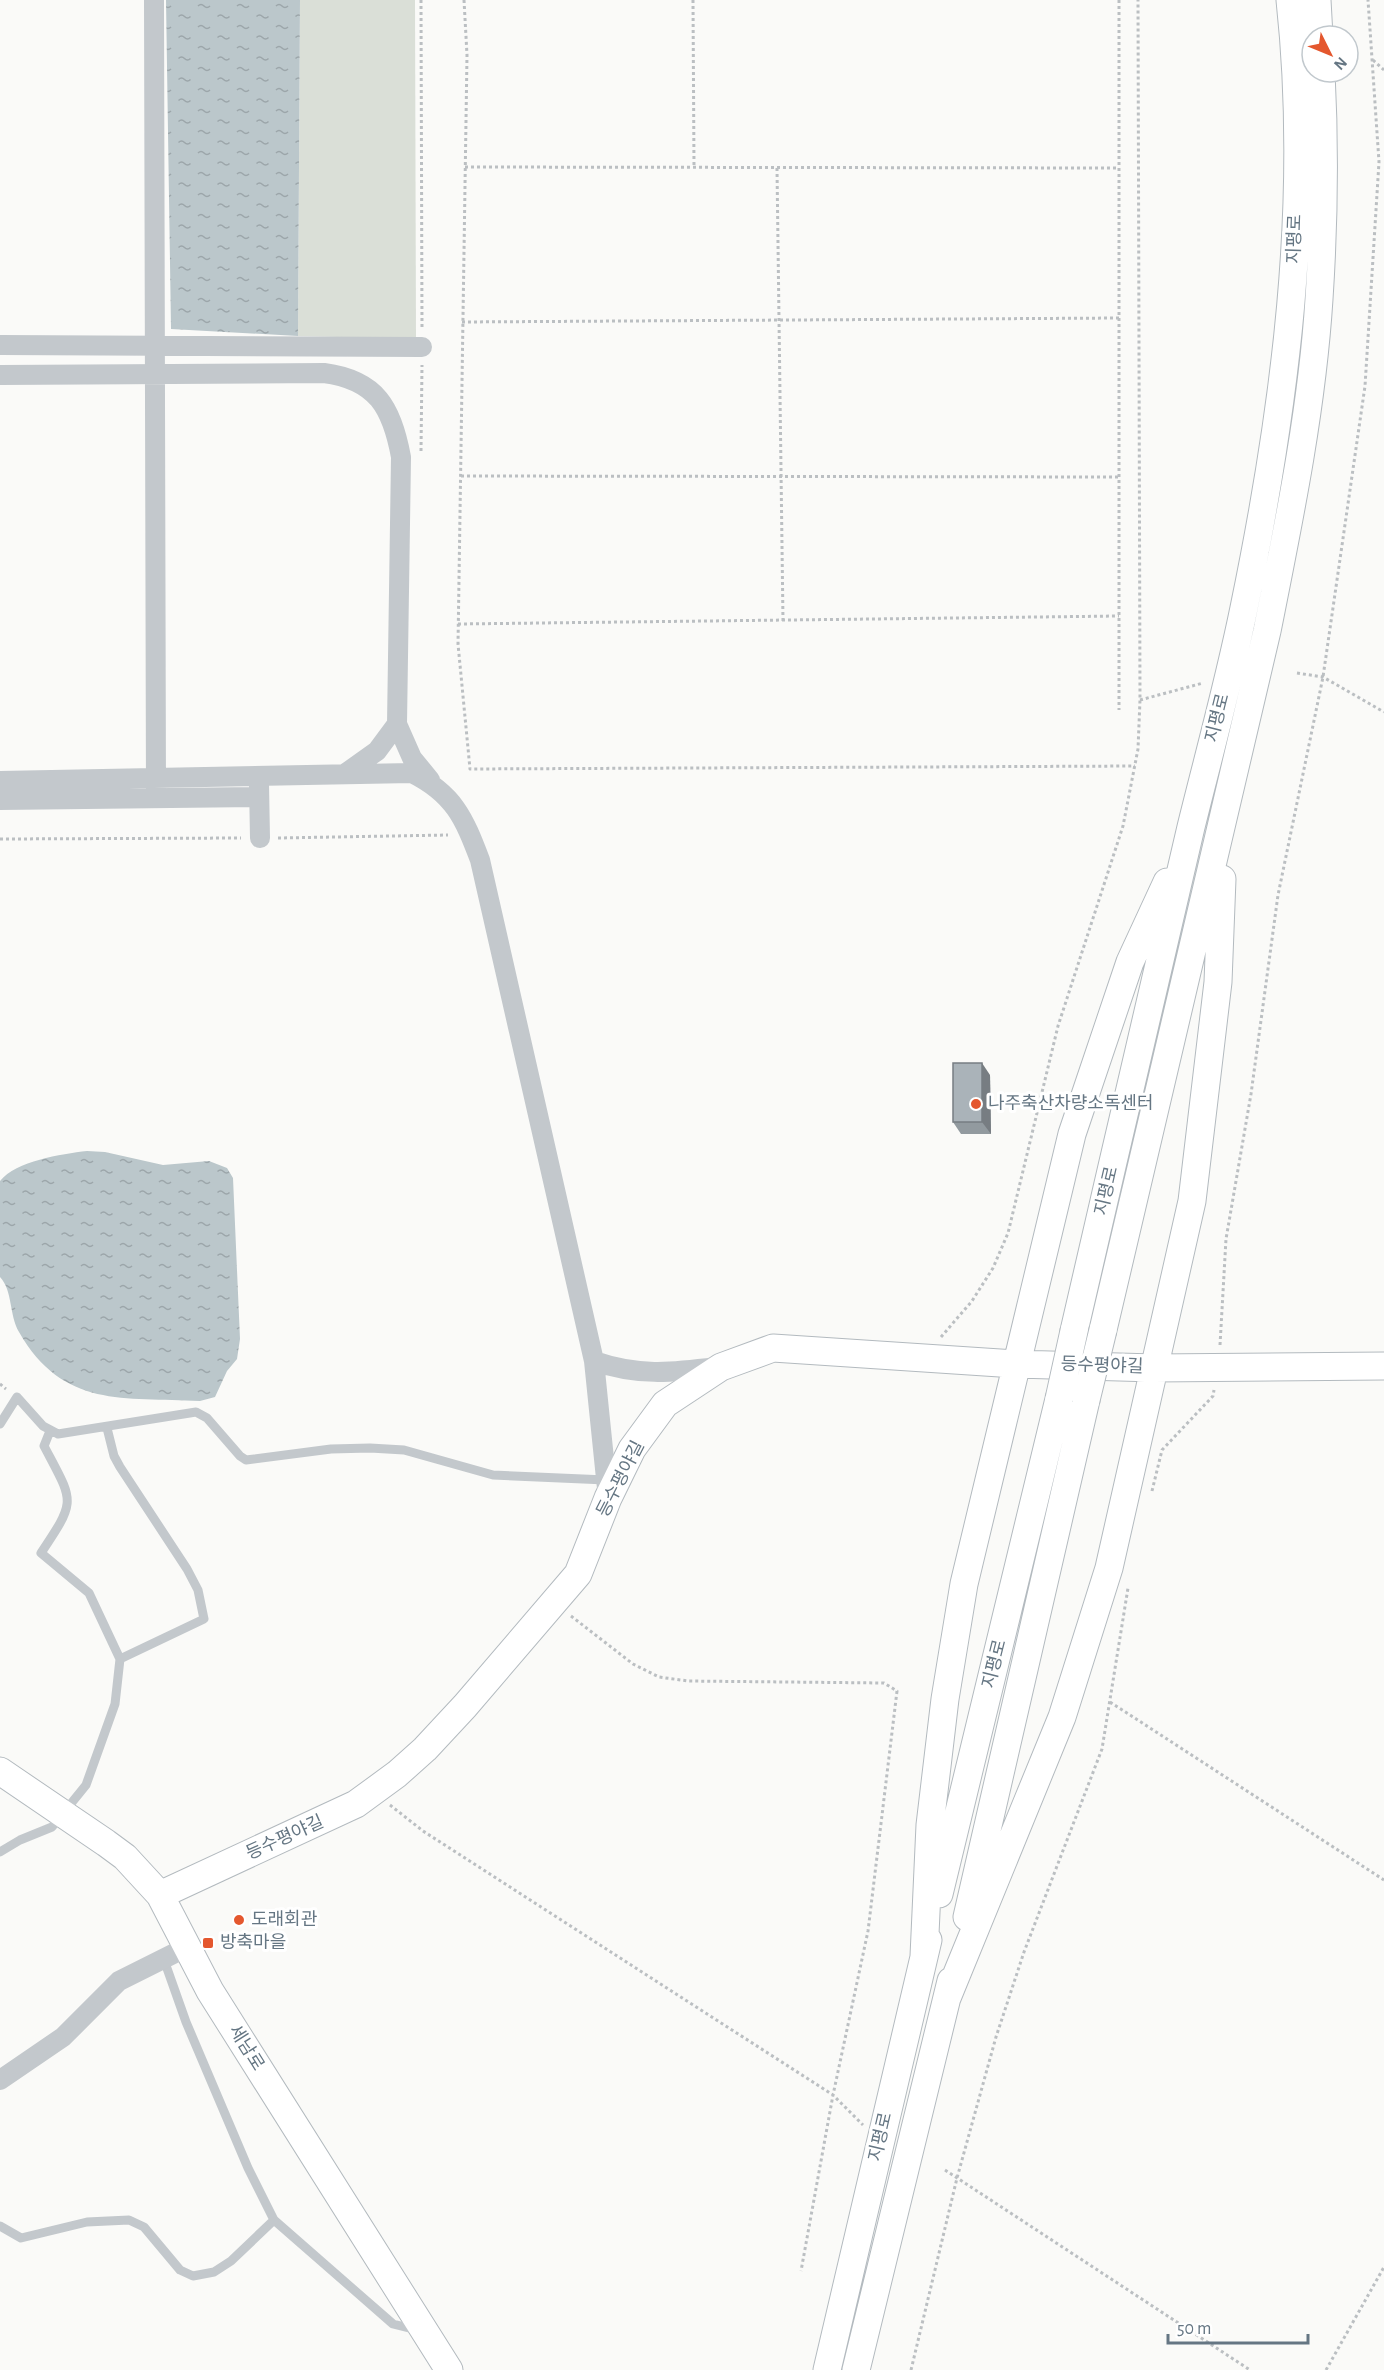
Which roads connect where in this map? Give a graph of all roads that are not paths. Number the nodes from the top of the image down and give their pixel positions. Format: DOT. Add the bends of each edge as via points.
graph roads {
  1 [pos="154,0"];
  2 [pos="1290,0"];
  3 [pos="1317,0"];
  4 [pos="1318,24"];
  5 [pos="1321,84"];
  6 [pos="0,345"];
  7 [pos="155,346"];
  8 [pos="422,347"];
  9 [pos="154,374"];
  10 [pos="0,375"];
  11 [pos="397,724"];
  12 [pos="346,773"];
  13 [pos="259,775"];
  14 [pos="155,778"];
  15 [pos="0,781"];
  16 [pos="434,784"];
  17 [pos="259,797"];
  18 [pos="156,798"];
  19 [pos="0,800"];
  20 [pos="1225,812"];
  21 [pos="1191,829"];
  22 [pos="260,838"];
  23 [pos="594,1361"];
  24 [pos="1016,1364"];
  25 [pos="1384,1366"];
  26 [pos="721,1367"];
  27 [pos="1154,1368"];
  28 [pos="0,1424"];
  29 [pos="107,1428"];
  30 [pos="50,1431"];
  31 [pos="607,1489"];
  32 [pos="120,1659"];
  33 [pos="0,1771"];
  34 [pos="64,1812"];
  35 [pos="0,1852"];
  36 [pos="160,1895"];
  37 [pos="175,1952"];
  38 [pos="924,1956"];
  39 [pos="947,1998"];
  40 [pos="0,2080"];
  41 [pos="274,2220"];
  42 [pos="0,2226"];
  43 [pos="425,2331"];
  44 [pos="448,2370"];
  45 [pos="826,2370"];
  46 [pos="856,2370"];
  1 -- 7 [label="street"];
  2 -- 21 [label="main road, 지평로" via="1297,132 1296,241 1288,348 1273,456 1244,610"];
  3 -- 4 [label="main road"];
  5 -- 20 [label="main road, 지평로" via="1324,188 1319,301 1306,412 1268,631"];
  6 -- 7 [label="street"];
  7 -- 8 [label="street"];
  7 -- 9 [label="street"];
  9 -- 10 [label="street"];
  9 -- 11 [label="street" via="332,374 367,388 386,409 393,420 400,457"];
  9 -- 14 [label="street"];
  11 -- 12 [label="street" via="377,752"];
  11 -- 16 [label="street" via="412,758"];
  12 -- 13 [label="street"];
  12 -- 16 [label="street" via="412,773"];
  13 -- 14 [label="street"];
  13 -- 17 [label="street"];
  14 -- 15 [label="street"];
  14 -- 18 [label="street"];
  16 -- 23 [label="street" via="453,802 480,860"];
  17 -- 18 [label="street"];
  17 -- 22 [label="street"];
  18 -- 19 [label="street"];
  20 -- 27 [label="main road" via="1218,982 1192,1201"];
  20 -- 39 [label="main road, 지평로, bridge"];
  21 -- 24 [label="main road" via="1130,962 1072,1134"];
  21 -- 38 [label="main road, 지평로, bridge"];
  23 -- 26 [label="street" via="645,1373"];
  23 -- 31 [label="street"];
  24 -- 26 [label="main road, 등수평야길" via="773,1348"];
  24 -- 27 [label="main road, 등수평야길"];
  24 -- 38 [label="main road" via="964,1584 945,1699 930,1826"];
  25 -- 27 [label="main road, 등수평야길"];
  26 -- 31 [label="main road, 등수평야길" via="665,1404"];
  27 -- 39 [label="main road" via="1109,1568 1062,1717"];
  28 -- 30 [label="lane" via="17,1397"];
  29 -- 30 [label="lane" via="67,1435"];
  29 -- 31 [label="lane" via="196,1412 207,1418 246,1460 331,1449 404,1450 493,1475"];
  29 -- 32 [label="lane" via="120,1467 195,1583 204,1619"];
  30 -- 32 [label="lane" via="44,1446 68,1500 63,1520 40,1553 90,1593"];
  31 -- 36 [label="main road, 등수평야길" via="578,1574 425,1749 376,1791 337,1815"];
  32 -- 34 [label="lane" via="115,1704 86,1785"];
  33 -- 34 [label="main road, 세남로"];
  34 -- 35 [label="lane" via="52,1827"];
  34 -- 36 [label="main road, 세남로" via="124,1857"];
  36 -- 37 [label="main road, 세남로"];
  37 -- 40 [label="street" via="119,1981 63,2037"];
  37 -- 41 [label="lane" via="190,2032"];
  37 -- 43 [label="main road, 세남로" via="210,1991"];
  38 -- 45 [label="main road, 지평로"];
  39 -- 46 [label="main road, 지평로"];
  41 -- 42 [label="lane" via="231,2261 214,2272 193,2276 180,2270 144,2227 129,2220 87,2222 21,2238"];
  41 -- 43 [label="lane" via="393,2324"];
  43 -- 44 [label="main road, 세남로"];
}
